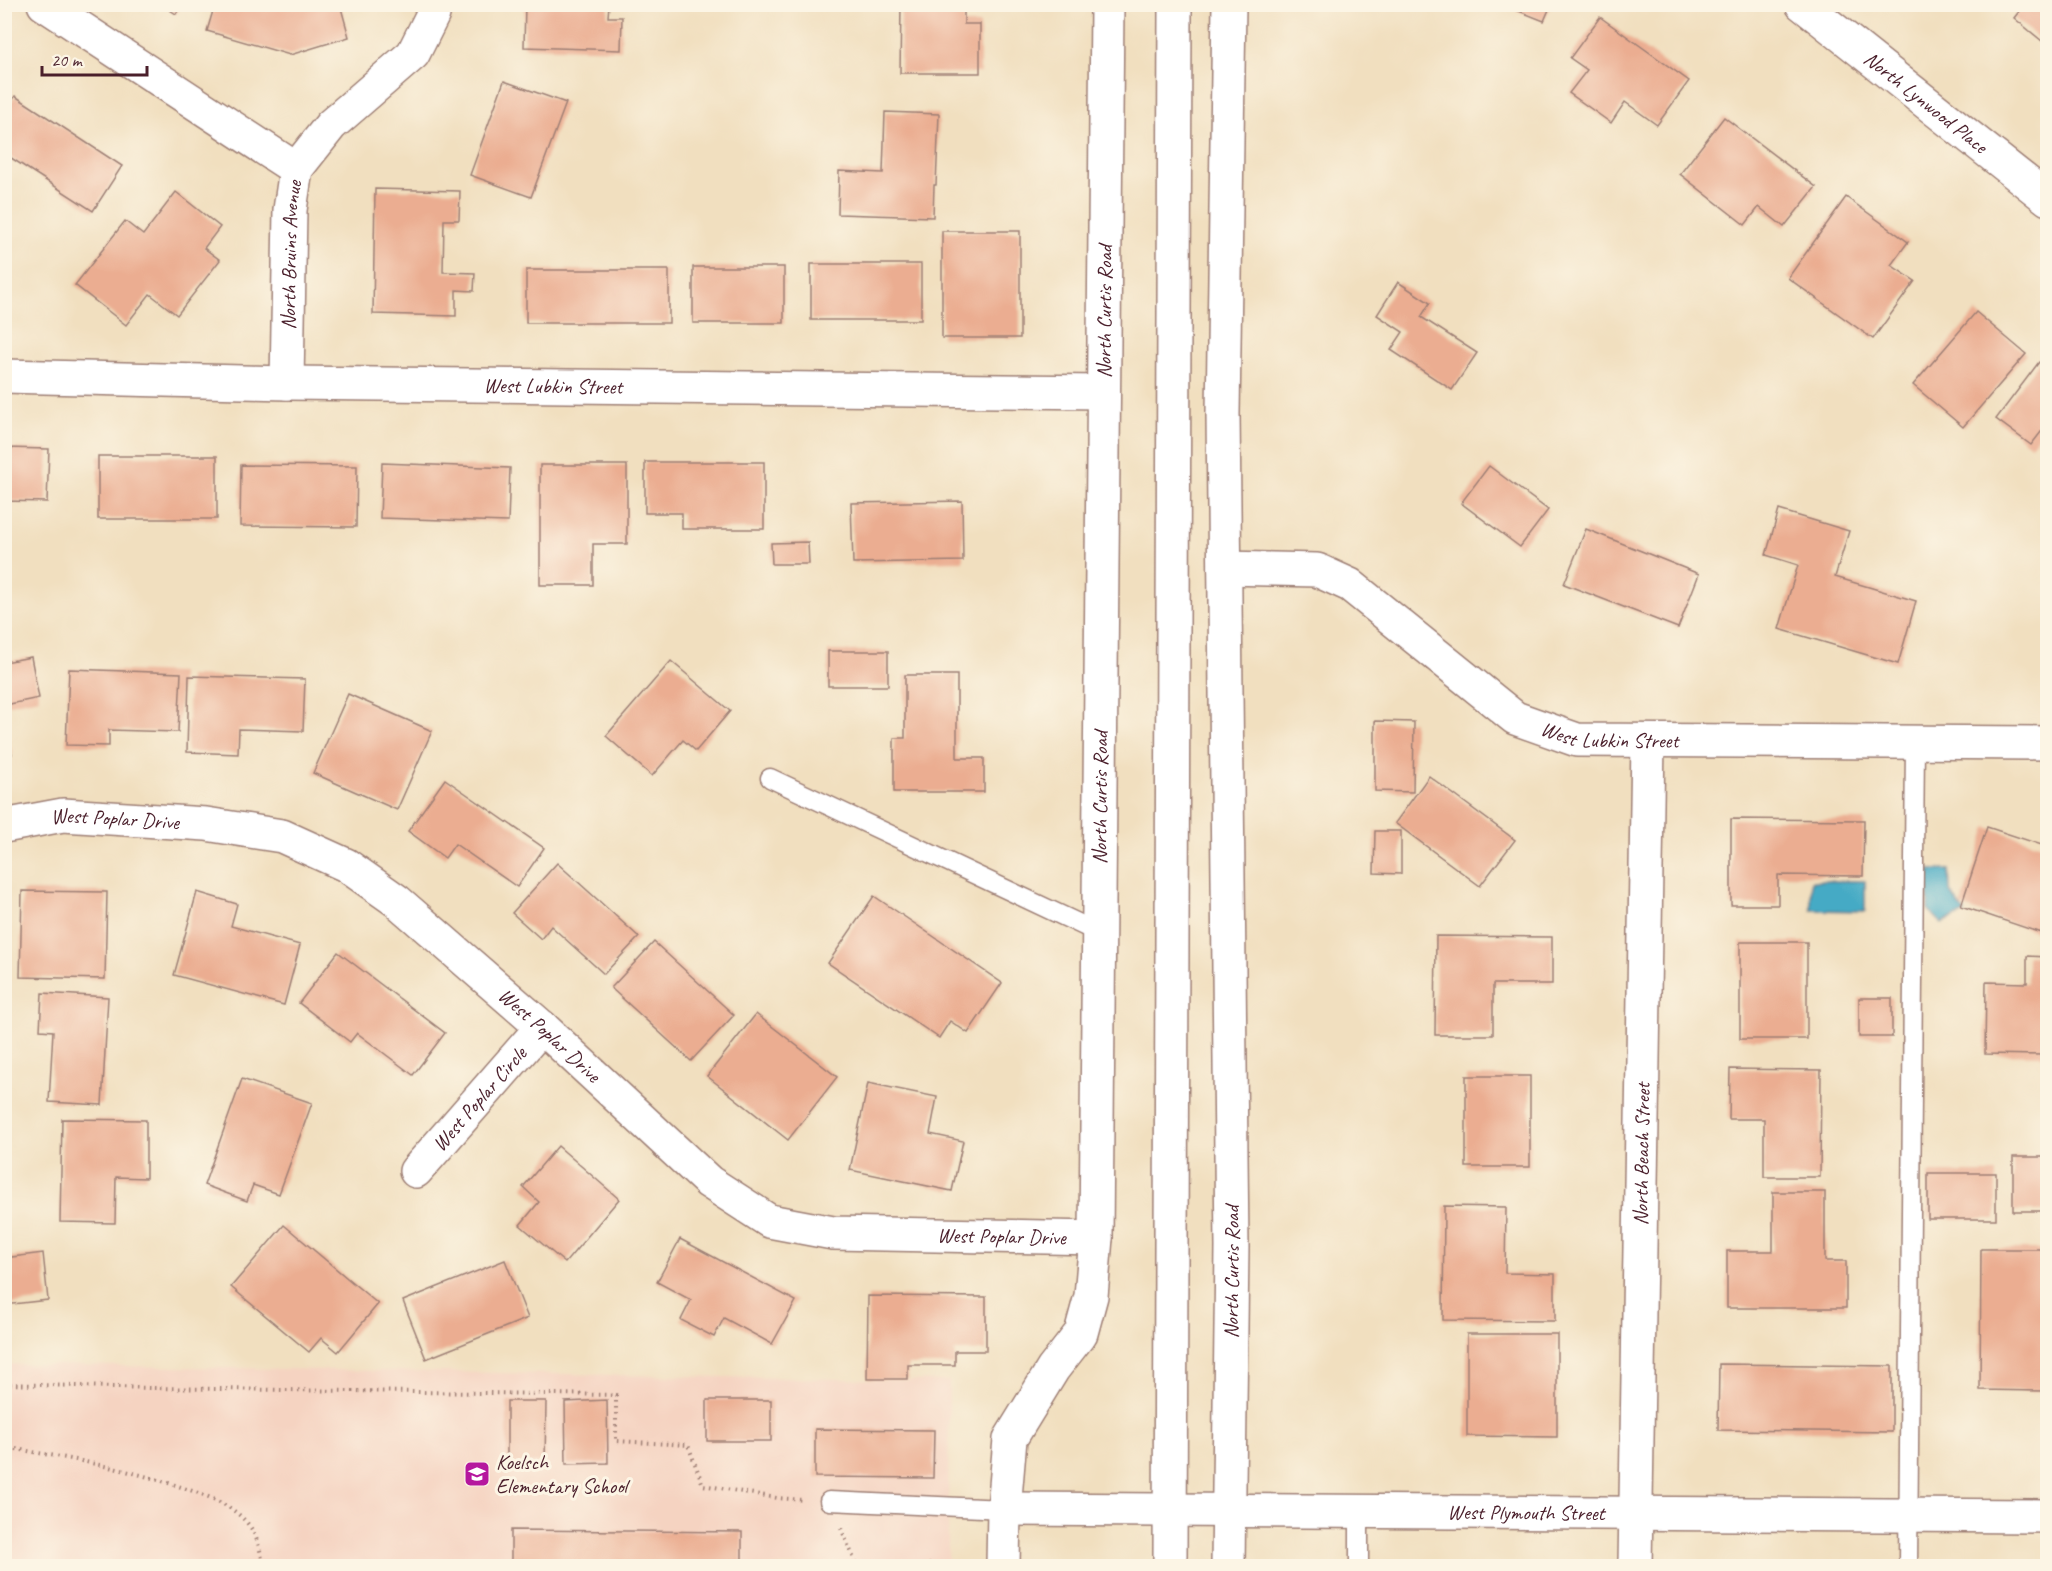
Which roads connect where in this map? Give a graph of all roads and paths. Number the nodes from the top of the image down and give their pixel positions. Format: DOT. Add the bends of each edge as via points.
graph roads {
  1 [pos="44,4"];
  2 [pos="435,4"];
  3 [pos="1107,4"];
  4 [pos="1175,4"];
  5 [pos="1229,4"];
  6 [pos="1802,4"];
  7 [pos="296,169"];
  8 [pos="2048,199"];
  9 [pos="4,376"];
  10 [pos="287,383"];
  11 [pos="1102,392"];
  12 [pos="1225,568"];
  13 [pos="1648,741"];
  14 [pos="1915,742"];
  15 [pos="2048,743"];
  16 [pos="770,778"];
  17 [pos="4,826"];
  18 [pos="1099,933"];
  19 [pos="542,1027"];
  20 [pos="416,1171"];
  21 [pos="1096,1238"];
  22 [pos="4,1384"];
  23 [pos="4,1447"];
  24 [pos="829,1501"];
  25 [pos="1004,1509"];
  26 [pos="1170,1510"];
  27 [pos="1228,1511"];
  28 [pos="1359,1512"];
  29 [pos="1635,1514"];
  30 [pos="1909,1515"];
  31 [pos="2048,1516"];
  32 [pos="264,1566"];
  33 [pos="857,1566"];
  34 [pos="924,1566"];
  35 [pos="939,1566"];
  36 [pos="1002,1566"];
  37 [pos="1170,1566"];
  38 [pos="1228,1566"];
  39 [pos="1359,1566"];
  40 [pos="1635,1566"];
  41 [pos="1908,1566"];
  1 -- 7 [label="street"];
  2 -- 7 [label="street, North Bruins Avenue" via="412,54 331,125"];
  3 -- 11 [label="street, North Curtis Road"];
  4 -- 26 [label="street"];
  5 -- 12 [label="street, North Curtis Road" via="1223,414"];
  6 -- 8 [label="street, North Lynwood Place"];
  7 -- 10 [label="street, North Bruins Avenue" via="290,210"];
  9 -- 10 [label="street, West Lubkin Street"];
  10 -- 11 [label="street, West Lubkin Street"];
  11 -- 18 [label="street, North Curtis Road"];
  12 -- 13 [label="street, West Lubkin Street" via="1317,570 1350,585 1515,718 1577,740"];
  12 -- 27 [label="street, North Curtis Road" via="1232,1236"];
  13 -- 14 [label="street, West Lubkin Street"];
  13 -- 29 [label="street, North Beach Street"];
  14 -- 15 [label="street, West Lubkin Street"];
  14 -- 30 [label="lane"];
  16 -- 18 [label="lane"];
  17 -- 19 [label="street, West Poplar Drive" via="63,815 207,824 282,836 346,866 397,901"];
  18 -- 21 [label="street, North Curtis Road"];
  19 -- 20 [label="street, West Poplar Circle"];
  19 -- 21 [label="street, West Poplar Drive" via="709,1182 769,1221 833,1233"];
  21 -- 25 [label="street, North Curtis Road" via="1091,1296 1081,1333 1053,1369 1010,1439"];
  22 -- 24 [label="path" via="616,1395 616,1441 687,1445 703,1485 777,1498"];
  23 -- 32 [label="path" via="117,1468 217,1501 249,1525"];
  24 -- 25 [label="lane"];
  24 -- 33 [label="path"];
  25 -- 26 [label="street, West Plymouth Street"];
  25 -- 36 [label="street, North Curtis Road"];
  26 -- 27 [label="street, West Plymouth Street"];
  26 -- 37 [label="street"];
  27 -- 28 [label="street, West Plymouth Street"];
  27 -- 38 [label="street, North Curtis Road"];
  28 -- 29 [label="street, West Plymouth Street"];
  28 -- 39 [label="lane"];
  29 -- 30 [label="street, West Plymouth Street"];
  29 -- 40 [label="street, North Beach Street"];
  30 -- 31 [label="street, West Plymouth Street"];
  30 -- 41 [label="lane"];
  34 -- 35 [label="path"];
}
